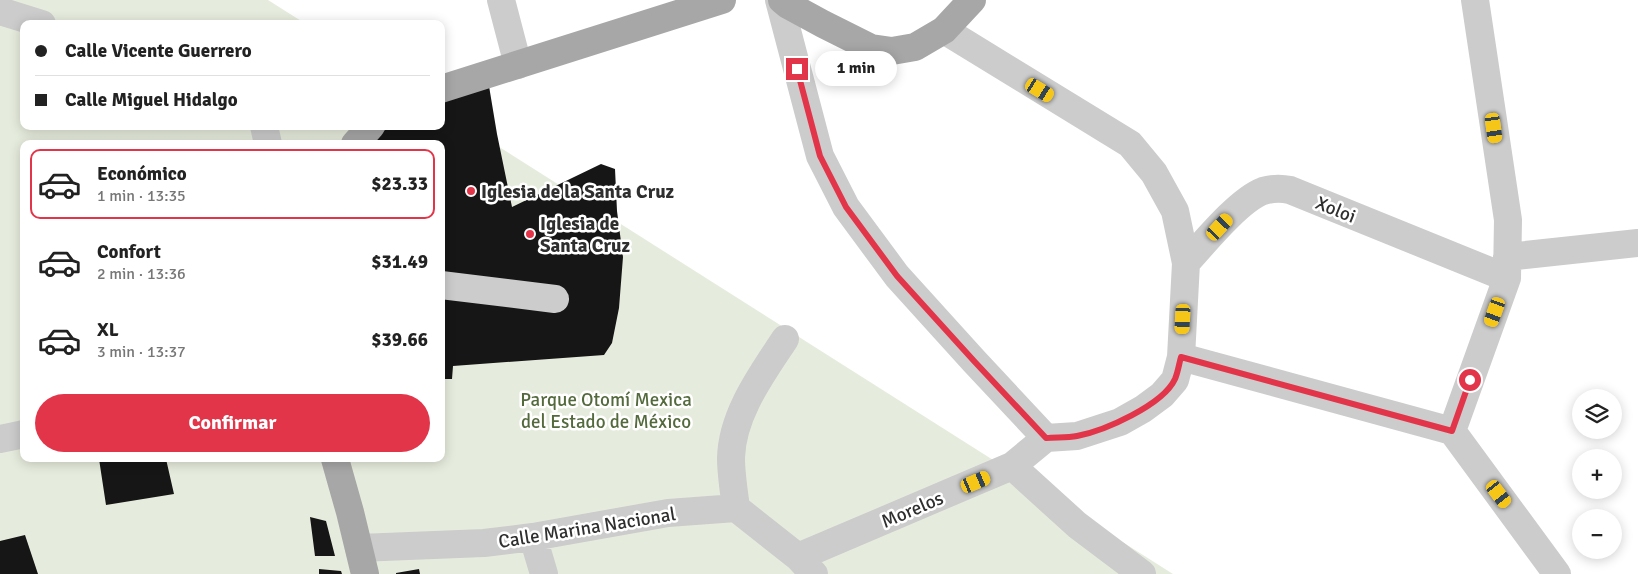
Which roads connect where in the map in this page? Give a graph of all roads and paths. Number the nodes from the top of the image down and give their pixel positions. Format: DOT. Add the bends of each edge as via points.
graph roads {
  1 [pos="501,0"];
  2 [pos="722,0"];
  3 [pos="781,0"];
  4 [pos="972,0"];
  5 [pos="1475,0"];
  6 [pos="0,11"];
  7 [pos="29,20"];
  8 [pos="944,30"];
  9 [pos="518,65"];
  10 [pos="445,88"];
  11 [pos="367,130"];
  12 [pos="359,140"];
  13 [pos="1638,243"];
  14 [pos="1186,263"];
  15 [pos="1507,268"];
  16 [pos="445,286"];
  17 [pos="555,300"];
  18 [pos="785,339"];
  19 [pos="1181,357"];
  20 [pos="1452,431"];
  21 [pos="20,435"];
  22 [pos="1046,438"];
  23 [pos="0,439"];
  24 [pos="336,462"];
  25 [pos="1012,466"];
  26 [pos="736,508"];
  27 [pos="533,537"];
  28 [pos="362,561"];
  29 [pos="806,566"];
  30 [pos="544,574"];
  31 [pos="1142,574"];
  32 [pos="1557,574"];
  1 -- 9 [label="street"];
  2 -- 9 [label="main road"];
  3 -- 8 [label="main road" via="871,48 892,51 915,47"];
  3 -- 22 [label="street" via="820,156 846,207 897,276"];
  4 -- 8 [label="main road"];
  5 -- 15 [label="street" via="1508,220"];
  6 -- 7 [label="street"];
  8 -- 14 [label="street" via="1130,144 1154,173 1175,211"];
  9 -- 10 [label="main road"];
  11 -- 12 [label="main road"];
  13 -- 15 [label="street"];
  14 -- 15 [label="street, Xoloi" via="1243,203 1262,191 1278,188"];
  14 -- 19 [label="street"];
  15 -- 20 [label="street"];
  16 -- 17 [label="street"];
  18 -- 26 [label="street" via="757,382 735,433 731,457"];
  19 -- 20 [label="street"];
  19 -- 22 [label="street" via="1174,380 1162,395 1143,409 1120,422 1078,436"];
  20 -- 32 [label="street"];
  21 -- 23 [label="street"];
  22 -- 25 [label="street, Morelos"];
  24 -- 28 [label="main road"];
  25 -- 29 [label="street, Morelos"];
  25 -- 31 [label="street" via="1077,525"];
  26 -- 27 [label="street, Calle Marina Nacional" via="668,513"];
  26 -- 29 [label="street"];
  27 -- 28 [label="street, Calle Marina Nacional"];
  27 -- 30 [label="street"];
}
